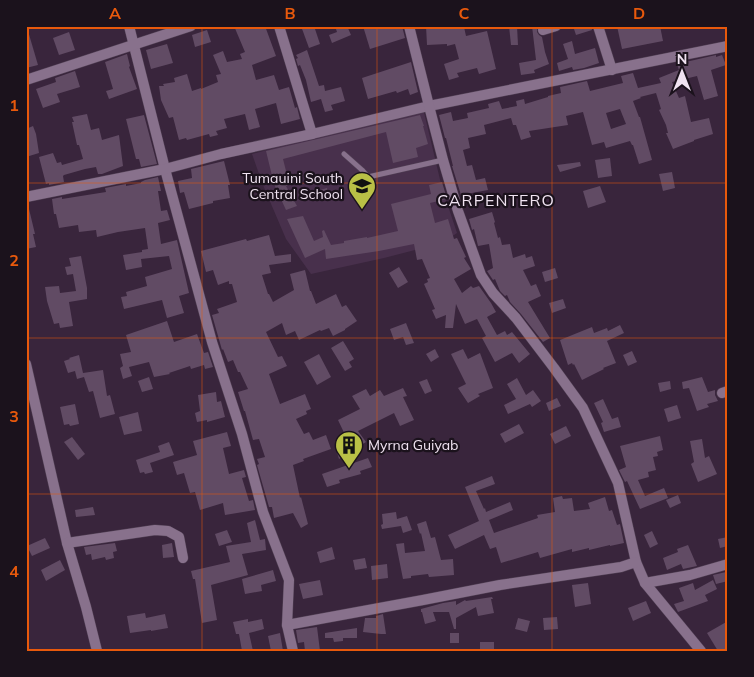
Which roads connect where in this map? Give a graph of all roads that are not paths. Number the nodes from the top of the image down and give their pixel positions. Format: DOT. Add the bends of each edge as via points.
graph roads {
  1 [pos="129,26"];
  2 [pos="191,26"];
  3 [pos="279,26"];
  4 [pos="409,26"];
  5 [pos="556,26"];
  6 [pos="598,26"];
  7 [pos="543,30"];
  8 [pos="134,44"];
  9 [pos="728,46"];
  10 [pos="612,70"];
  11 [pos="26,80"];
  12 [pos="428,106"];
  13 [pos="312,134"];
  14 [pos="344,154"];
  15 [pos="443,160"];
  16 [pos="165,169"];
  17 [pos="26,197"];
  18 [pos="26,364"];
  19 [pos="66,543"];
  20 [pos="183,558"];
  21 [pos="636,562"];
  22 [pos="728,564"];
  23 [pos="645,583"];
  24 [pos="287,624"];
  25 [pos="97,651"];
  26 [pos="293,651"];
  27 [pos="701,651"];
  1 -- 8 [label="street"];
  2 -- 8 [label="street"];
  3 -- 13 [label="street"];
  4 -- 12 [label="street"];
  5 -- 7 [label="street"];
  6 -- 10 [label="street"];
  8 -- 11 [label="street"];
  8 -- 16 [label="street"];
  9 -- 10 [label="street"];
  10 -- 12 [label="street"];
  12 -- 13 [label="street"];
  12 -- 15 [label="street"];
  13 -- 16 [label="street"];
  14 -- 15 [label="lane" via="368,177"];
  15 -- 21 [label="street" via="481,275 583,408 618,483"];
  16 -- 17 [label="street"];
  16 -- 24 [label="street" via="263,512 289,580"];
  18 -- 19 [label="street"];
  19 -- 20 [label="street" via="163,530 179,537"];
  19 -- 25 [label="street"];
  21 -- 23 [label="street"];
  21 -- 24 [label="street"];
  22 -- 23 [label="street" via="690,576"];
  23 -- 27 [label="street"];
  24 -- 26 [label="street"];
}
